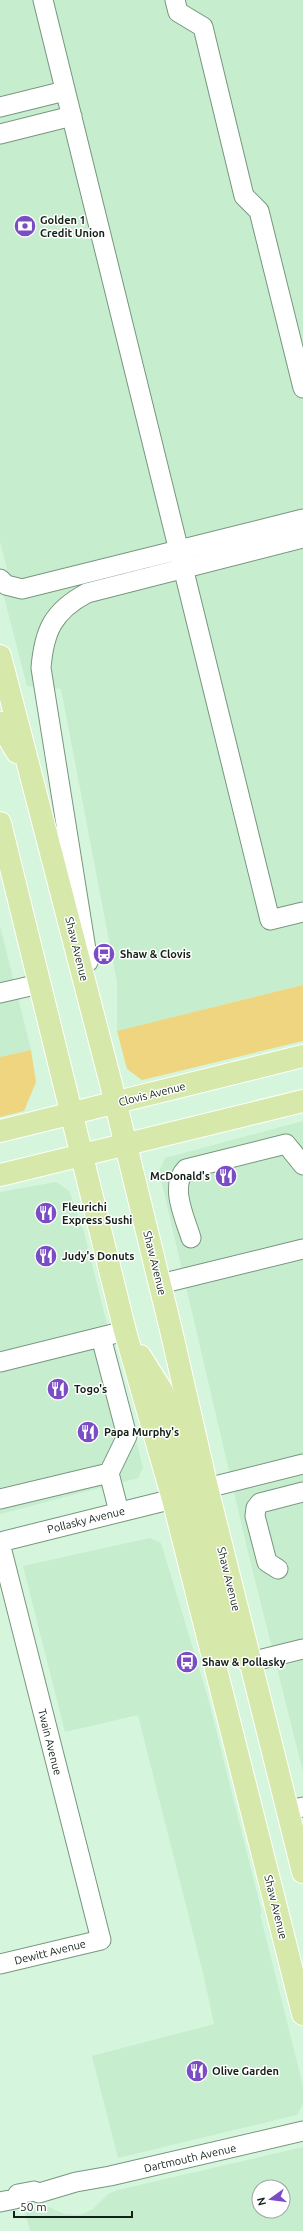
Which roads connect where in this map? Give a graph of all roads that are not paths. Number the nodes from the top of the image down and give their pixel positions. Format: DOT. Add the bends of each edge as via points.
graph roads {
  1 [pos="43,0"];
  2 [pos="175,0"];
  3 [pos="65,91"];
  4 [pos="0,107"];
  5 [pos="72,116"];
  6 [pos="0,134"];
  7 [pos="303,388"];
  8 [pos="303,519"];
  9 [pos="303,538"];
  10 [pos="181,559"];
  11 [pos="0,579"];
  12 [pos="0,656"];
  13 [pos="0,723"];
  14 [pos="30,774"];
  15 [pos="0,823"];
  16 [pos="303,912"];
  17 [pos="39,984"];
  18 [pos="0,994"];
  19 [pos="102,1046"];
  20 [pos="303,1056"];
  21 [pos="303,1101"];
  22 [pos="116,1103"];
  23 [pos="71,1113"];
  24 [pos="0,1131"];
  25 [pos="294,1143"];
  26 [pos="125,1144"];
  27 [pos="82,1154"];
  28 [pos="303,1165"];
  29 [pos="0,1175"];
  30 [pos="191,1238"];
  31 [pos="303,1249"];
  32 [pos="160,1284"];
  33 [pos="125,1331"];
  34 [pos="100,1337"];
  35 [pos="0,1362"];
  36 [pos="303,1464"];
  37 [pos="109,1473"];
  38 [pos="207,1488"];
  39 [pos="303,1492"];
  40 [pos="0,1499"];
  41 [pos="173,1499"];
  42 [pos="119,1512"];
  43 [pos="0,1543"];
  44 [pos="278,1569"];
  45 [pos="303,1649"];
  46 [pos="250,1662"];
  47 [pos="295,1808"];
  48 [pos="303,1872"];
  49 [pos="100,1940"];
  50 [pos="0,1964"];
  51 [pos="302,2008"];
  52 [pos="303,2131"];
  53 [pos="8,2201"];
  1 -- 3 [label="street"];
  2 -- 7 [label="street" via="178,12 202,27 244,196 258,210"];
  3 -- 4 [label="street"];
  3 -- 5 [label="street"];
  5 -- 6 [label="street"];
  5 -- 10 [label="street"];
  8 -- 10 [label="street"];
  9 -- 10 [label="street"];
  10 -- 11 [label="street" via="22,589 6,585"];
  10 -- 16 [label="street" via="270,920"];
  10 -- 19 [label="street" via="76,599 57,616 43,649 41,668 44,691"];
  12 -- 14 [label="main road, Shaw Avenue"];
  13 -- 14 [label="main road"];
  14 -- 19 [label="main road, Shaw Avenue"];
  15 -- 17 [label="main road, Shaw Avenue"];
  17 -- 18 [label="street"];
  17 -- 23 [label="main road, Shaw Avenue"];
  19 -- 22 [label="main road, Shaw Avenue"];
  20 -- 22 [label="main road, Clovis Avenue"];
  21 -- 26 [label="main road"];
  22 -- 23 [label="main road, Clovis Avenue"];
  22 -- 26 [label="main road, Shaw Avenue"];
  23 -- 24 [label="main road, Clovis Avenue"];
  23 -- 27 [label="main road, Shaw Avenue"];
  25 -- 28 [label="street"];
  25 -- 30 [label="street" via="186,1169 180,1175 178,1188"];
  26 -- 27 [label="main road"];
  26 -- 32 [label="main road, Shaw Avenue"];
  27 -- 29 [label="main road"];
  27 -- 33 [label="main road, Shaw Avenue"];
  31 -- 32 [label="street"];
  32 -- 38 [label="main road, Shaw Avenue"];
  33 -- 34 [label="street"];
  33 -- 38 [label="main road" via="162,1391 187,1479 192,1486"];
  33 -- 41 [label="main road, Shaw Avenue"];
  34 -- 35 [label="street"];
  34 -- 37 [label="street" via="127,1436"];
  36 -- 38 [label="street"];
  37 -- 40 [label="street"];
  37 -- 42 [label="street"];
  38 -- 46 [label="main road, Shaw Avenue"];
  39 -- 44 [label="street" via="260,1503 256,1508 255,1516 267,1562"];
  41 -- 42 [label="street, Pollasky Avenue"];
  41 -- 46 [label="main road" via="186,1498 194,1504 230,1650"];
  41 -- 51 [label="main road, Shaw Avenue"];
  42 -- 43 [label="street, Pollasky Avenue"];
  43 -- 49 [label="street, Twain Avenue"];
  45 -- 46 [label="street"];
  46 -- 47 [label="main road, Shaw Avenue"];
  47 -- 48 [label="main road, Shaw Avenue"];
  49 -- 50 [label="street, Dewitt Avenue"];
  52 -- 53 [label="street, Dartmouth Avenue" via="76,2182 39,2193 36,2200 21,2203"];
}
